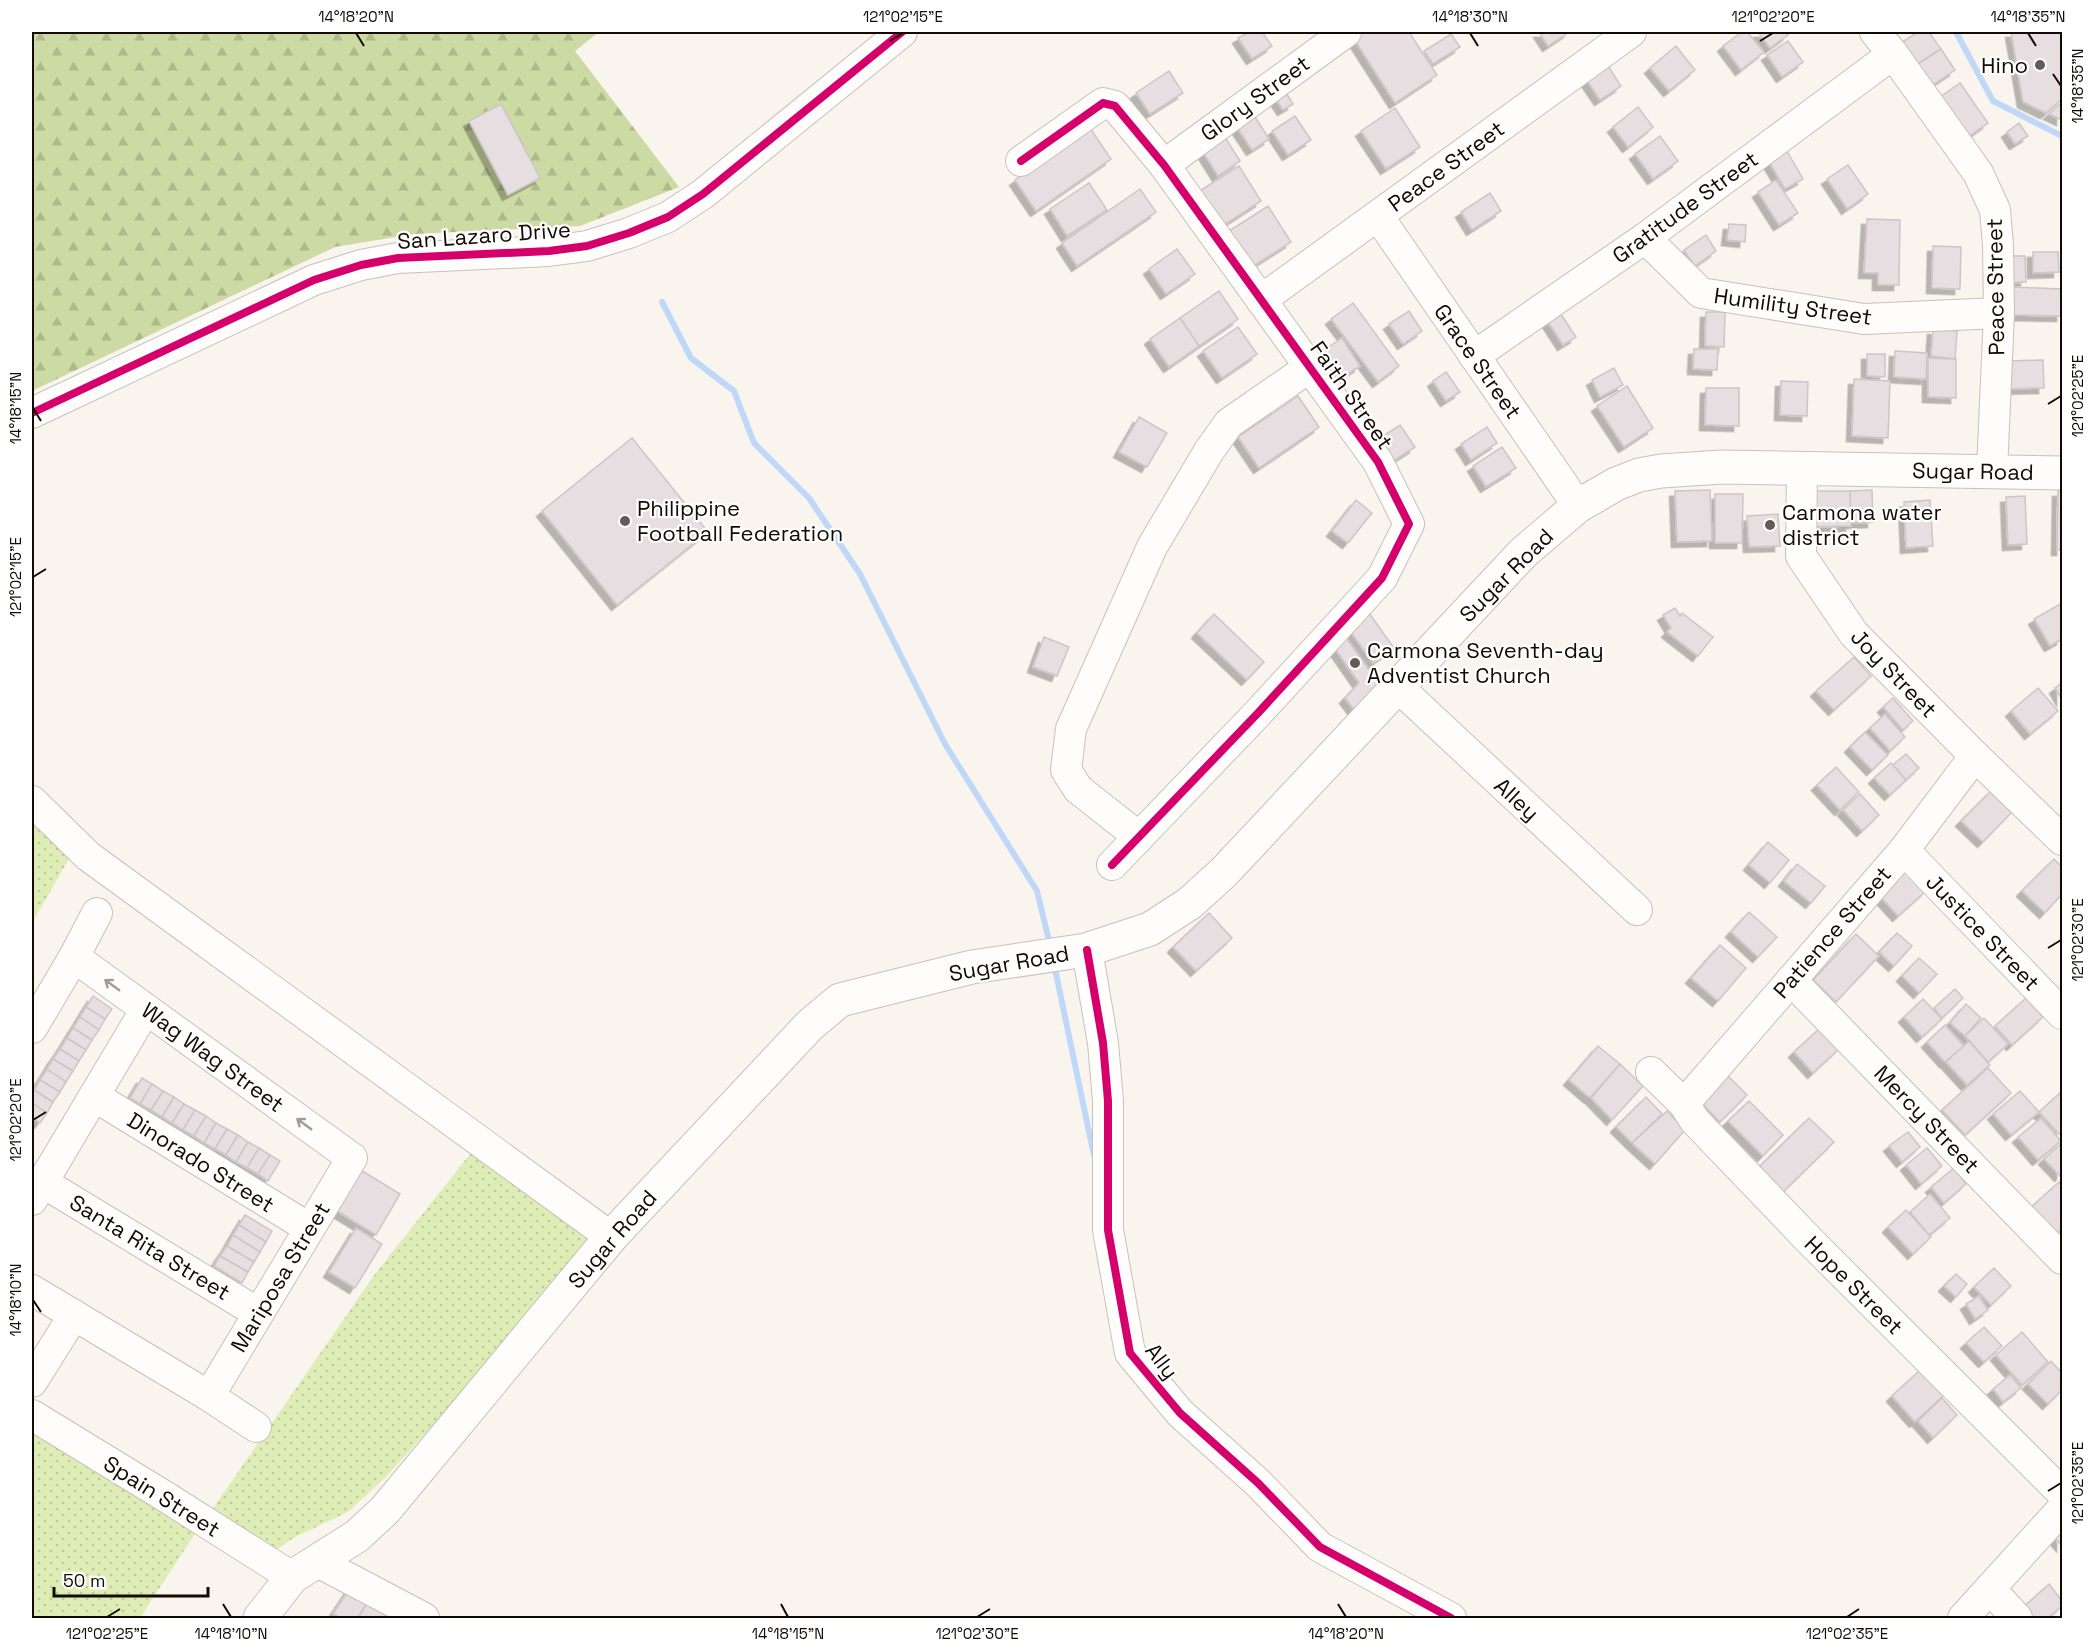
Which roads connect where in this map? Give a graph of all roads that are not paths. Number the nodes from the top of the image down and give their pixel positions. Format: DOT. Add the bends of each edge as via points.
graph roads {
  1 [pos="902,32"];
  2 [pos="1346,32"];
  3 [pos="1631,32"];
  4 [pos="1884,43"];
  5 [pos="1022,161"];
  6 [pos="1164,165"];
  7 [pos="1377,216"];
  8 [pos="1645,238"];
  9 [pos="1261,300"];
  10 [pos="1999,313"];
  11 [pos="1474,356"];
  12 [pos="1310,367"];
  13 [pos="32,413"];
  14 [pos="1802,468"];
  15 [pos="1992,471"];
  16 [pos="2062,472"];
  17 [pos="1578,506"];
  18 [pos="1398,687"];
  19 [pos="1975,756"];
  20 [pos="32,801"];
  21 [pos="1139,837"];
  22 [pos="2062,840"];
  23 [pos="1904,850"];
  24 [pos="1112,865"];
  25 [pos="1637,910"];
  26 [pos="97,913"];
  27 [pos="1087,950"];
  28 [pos="74,957"];
  29 [pos="1791,980"];
  30 [pos="146,1009"];
  31 [pos="2062,1014"];
  32 [pos="32,1028"];
  33 [pos="1651,1072"];
  34 [pos="94,1096"];
  35 [pos="1684,1104"];
  36 [pos="352,1158"];
  37 [pos="37,1191"];
  38 [pos="309,1228"];
  39 [pos="610,1237"];
  40 [pos="2062,1258"];
  41 [pos="32,1290"];
  42 [pos="65,1310"];
  43 [pos="258,1313"];
  44 [pos="37,1349"];
  45 [pos="32,1382"];
  46 [pos="209,1396"];
  47 [pos="32,1415"];
  48 [pos="256,1427"];
  49 [pos="2062,1493"];
  50 [pos="2062,1509"];
  51 [pos="304,1569"];
  52 [pos="1990,1589"];
  53 [pos="260,1618"];
  54 [pos="424,1618"];
  55 [pos="1451,1618"];
  56 [pos="1963,1618"];
  57 [pos="2017,1618"];
  1 -- 13 [label="street, San Lazaro Drive" via="703,194 668,217 587,246 398,258 342,271 314,280"];
  2 -- 6 [label="street, Glory Street"];
  3 -- 7 [label="street, Peace Street"];
  4 -- 8 [label="street, Gratitude Street"];
  4 -- 10 [label="street, Peace Street" via="1978,173 1995,210"];
  5 -- 6 [label="street, Faith Street" via="1103,103 1115,106"];
  6 -- 9 [label="street, Faith Street"];
  7 -- 9 [label="street, Peace Street"];
  7 -- 11 [label="street, Grace Street"];
  8 -- 10 [label="street, Humility Street" via="1701,293 1864,319"];
  8 -- 11 [label="street, Gratitude Street"];
  9 -- 12 [label="street, Faith Street"];
  10 -- 15 [label="street, Peace Street"];
  11 -- 17 [label="street, Grace Street"];
  12 -- 21 [label="street, Faith Street" via="1229,423 1209,451 1152,547 1071,729 1066,770 1078,789"];
  12 -- 21 [label="street, Faith Street" via="1378,462 1409,524 1382,578"];
  14 -- 15 [label="main road, Sugar Road"];
  14 -- 17 [label="main road, Sugar Road" via="1661,471 1616,484"];
  14 -- 19 [label="street, Joy Street" via="1801,556 1854,634"];
  15 -- 16 [label="main road, Sugar Road"];
  17 -- 18 [label="main road, Sugar Road" via="1522,553"];
  18 -- 25 [label="street, Alley"];
  18 -- 27 [label="main road, Sugar Road" via="1190,903 1150,929"];
  19 -- 22 [label="street, Joy Street"];
  19 -- 23 [label="street, Patience Street"];
  20 -- 39 [label="street" via="88,856"];
  21 -- 24 [label="street, Faith Street"];
  23 -- 29 [label="street, Patience Street"];
  23 -- 31 [label="street, Justice Street"];
  26 -- 28 [label="street"];
  27 -- 39 [label="main road, Sugar Road" via="972,967 840,1000 810,1025"];
  27 -- 55 [label="street, Ally" via="1103,1043 1108,1101 1108,1230 1130,1353 1180,1413 1258,1483 1320,1548"];
  30 -- 28 [label="street, Wag Wag Street, one-way"];
  28 -- 32 [label="street"];
  29 -- 35 [label="street, Patience Street"];
  29 -- 40 [label="street, Mercy Street"];
  30 -- 34 [label="street"];
  36 -- 30 [label="street, Wag Wag Street, one-way"];
  33 -- 35 [label="street, Hope Street"];
  34 -- 37 [label="street"];
  34 -- 38 [label="street, Dinorado Street"];
  35 -- 49 [label="street, Hope Street" via="1695,1122 1810,1241"];
  36 -- 38 [label="street, Mariposa Street"];
  37 -- 43 [label="street, Santa Rita Street"];
  38 -- 43 [label="street, Mariposa Street"];
  39 -- 51 [label="main road, Sugar Road" via="385,1510 357,1536"];
  41 -- 42 [label="street"];
  42 -- 44 [label="street"];
  42 -- 46 [label="street"];
  43 -- 46 [label="street, Mariposa Street"];
  44 -- 45 [label="street"];
  46 -- 48 [label="street"];
  47 -- 51 [label="street, Spain Street" via="166,1497"];
  50 -- 52 [label="street"];
  51 -- 53 [label="main road, Sugar Road"];
  51 -- 54 [label="street, Spain Street"];
  52 -- 56 [label="street"];
  52 -- 57 [label="street"];
}
